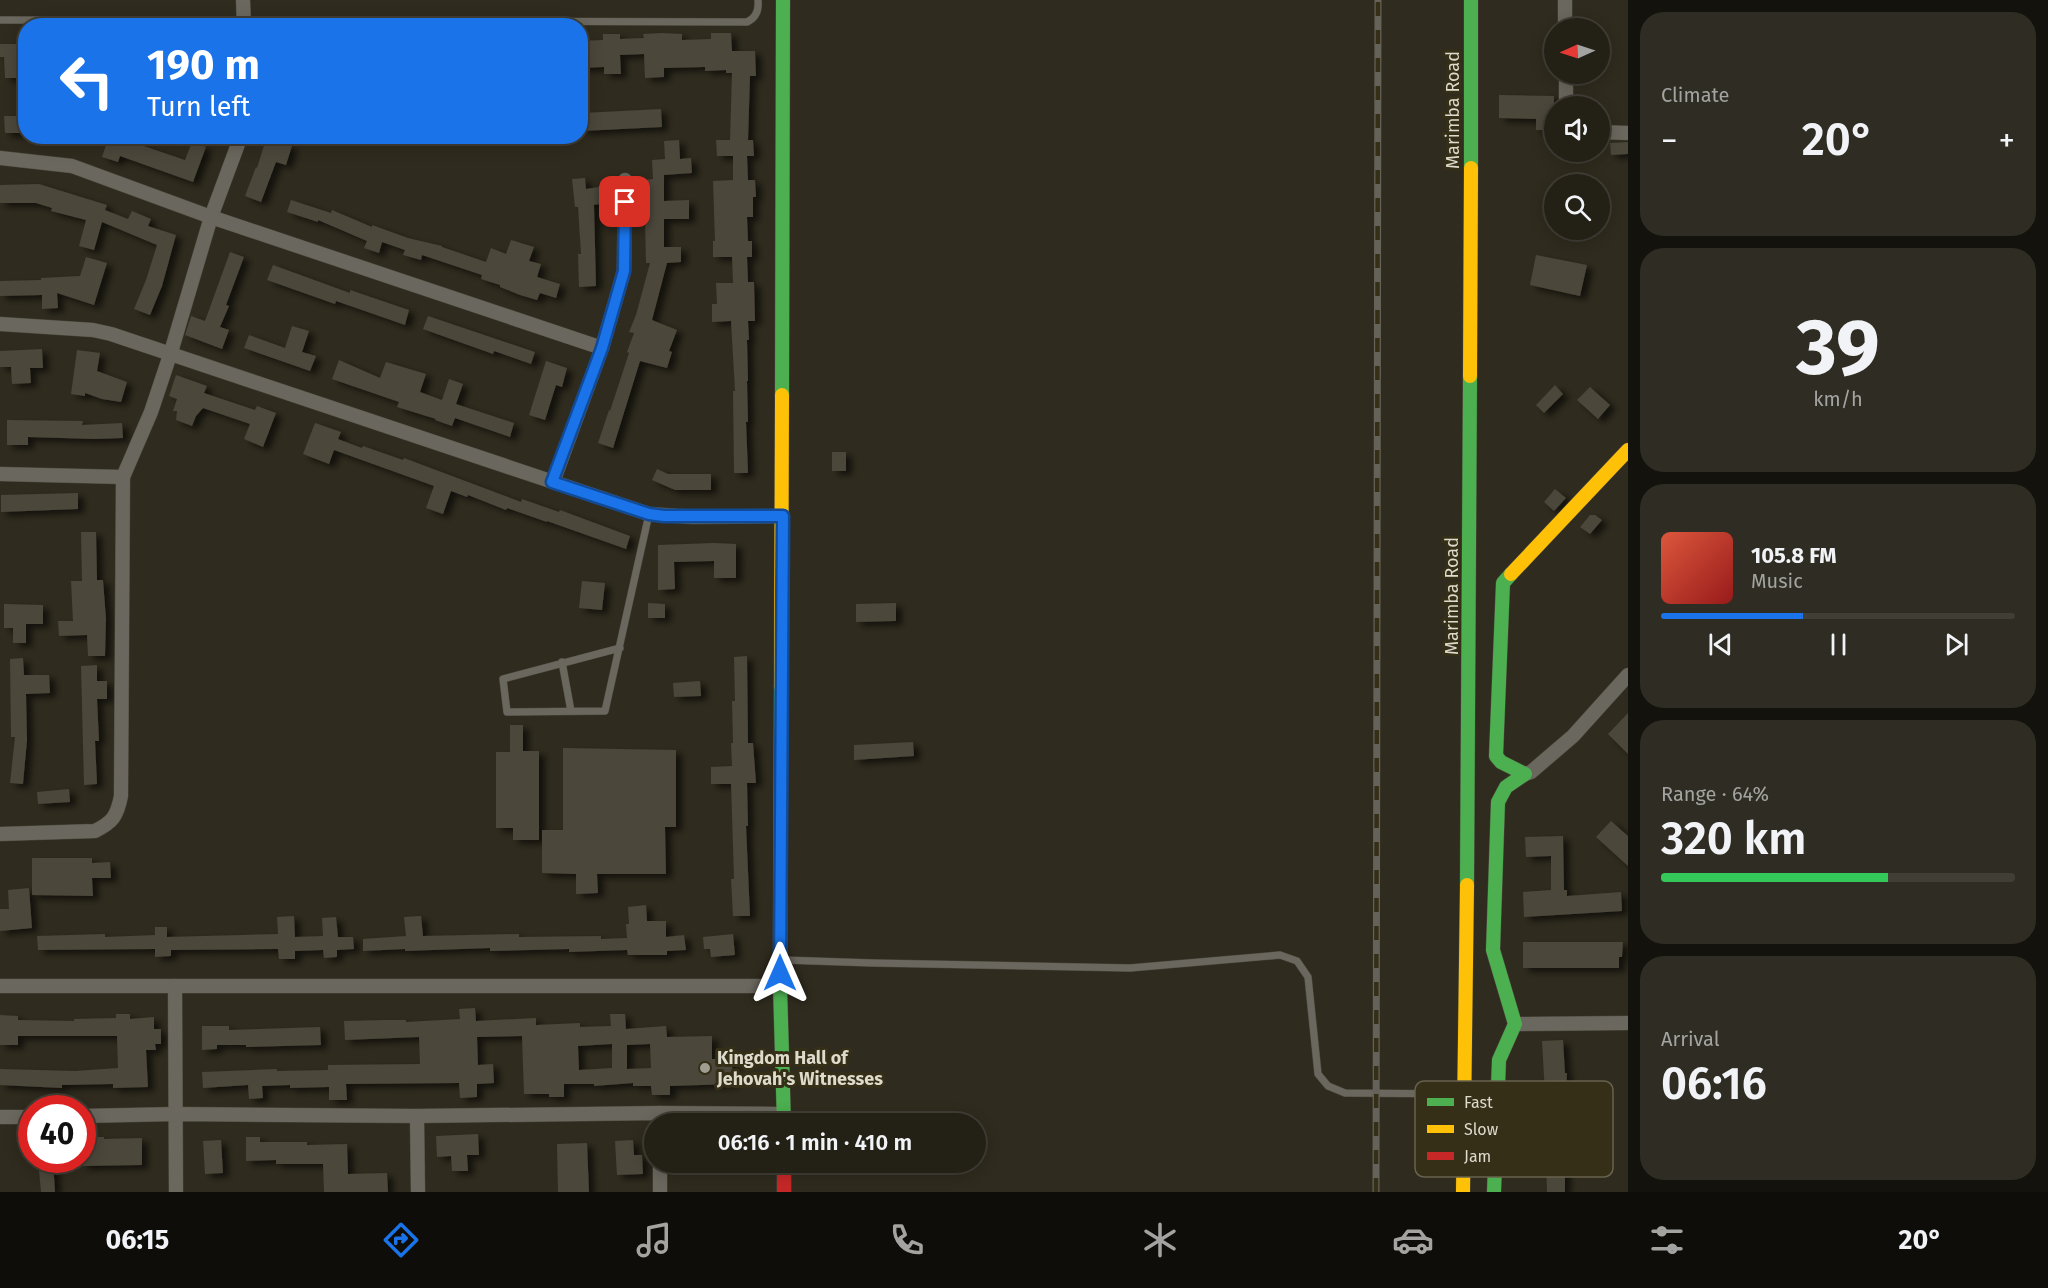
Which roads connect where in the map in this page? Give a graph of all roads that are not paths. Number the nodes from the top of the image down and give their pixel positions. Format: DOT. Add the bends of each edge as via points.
graph roads {
  1 [pos="243,0"];
  2 [pos="758,0"];
  3 [pos="783,0"];
  4 [pos="1471,0"];
  5 [pos="1565,0"];
  6 [pos="244,18"];
  7 [pos="1565,18"];
  8 [pos="0,20"];
  9 [pos="18,20"];
  10 [pos="588,22"];
  11 [pos="1610,132"];
  12 [pos="1628,133"];
  13 [pos="238,144"];
  14 [pos="0,158"];
  15 [pos="625,180"];
  16 [pos="211,217"];
  17 [pos="0,324"];
  18 [pos="602,348"];
  19 [pos="171,352"];
  20 [pos="1628,450"];
  21 [pos="0,474"];
  22 [pos="123,477"];
  23 [pos="552,482"];
  24 [pos="649,514"];
  25 [pos="783,516"];
  26 [pos="620,648"];
  27 [pos="562,662"];
  28 [pos="1628,675"];
  29 [pos="571,711"];
  30 [pos="1525,774"];
  31 [pos="0,834"];
  32 [pos="780,960"];
  33 [pos="0,986"];
  34 [pos="176,986"];
  35 [pos="780,986"];
  36 [pos="1628,1023"];
  37 [pos="1515,1024"];
  38 [pos="1464,1081"];
  39 [pos="1498,1081"];
  40 [pos="1415,1094"];
  41 [pos="783,1113"];
  42 [pos="176,1114"];
  43 [pos="96,1116"];
  44 [pos="417,1116"];
  45 [pos="0,1117"];
  46 [pos="18,1117"];
  47 [pos="644,1118"];
  48 [pos="660,1173"];
  49 [pos="784,1173"];
  50 [pos="1463,1177"];
  51 [pos="1495,1177"];
  52 [pos="176,1192"];
  53 [pos="417,1192"];
  54 [pos="660,1192"];
  55 [pos="784,1192"];
  56 [pos="1463,1192"];
  57 [pos="1494,1192"];
  1 -- 6 [label="street"];
  2 -- 10 [label="lane" via="758,11 747,22"];
  3 -- 25 [label="street"];
  4 -- 38 [label="street, Marimba Road"];
  5 -- 7 [label="street"];
  8 -- 9 [label="lane"];
  11 -- 12 [label="street"];
  13 -- 16 [label="street"];
  14 -- 16 [label="street" via="72,166"];
  15 -- 18 [label="street" via="624,271"];
  16 -- 18 [label="street"];
  16 -- 19 [label="street"];
  17 -- 19 [label="street" via="93,330"];
  18 -- 23 [label="street"];
  19 -- 22 [label="street"];
  19 -- 23 [label="street"];
  20 -- 30 [label="street" via="1503,583 1496,756"];
  21 -- 22 [label="street"];
  22 -- 31 [label="street" via="118,811 108,825 95,831"];
  23 -- 24 [label="street"];
  24 -- 25 [label="street"];
  24 -- 26 [label="lane"];
  25 -- 32 [label="street"];
  26 -- 27 [label="lane"];
  26 -- 29 [label="lane" via="605,711"];
  27 -- 29 [label="lane"];
  27 -- 29 [label="lane" via="503,679 507,712"];
  28 -- 30 [label="street" via="1573,736"];
  30 -- 37 [label="street" via="1506,787 1498,802 1493,950"];
  32 -- 35 [label="street"];
  32 -- 40 [label="lane" via="1130,968 1280,955 1297,961 1308,977 1318,1074 1328,1086 1345,1093"];
  33 -- 34 [label="street"];
  34 -- 35 [label="street"];
  34 -- 42 [label="street"];
  35 -- 41 [label="street"];
  36 -- 37 [label="street"];
  37 -- 39 [label="street" via="1499,1060"];
  42 -- 43 [label="street"];
  42 -- 44 [label="street"];
  42 -- 52 [label="street"];
  44 -- 47 [label="street"];
  44 -- 53 [label="street"];
  45 -- 46 [label="street"];
  48 -- 54 [label="street"];
  49 -- 55 [label="street"];
  50 -- 56 [label="street, Marimba Road"];
  51 -- 57 [label="street"];
}
